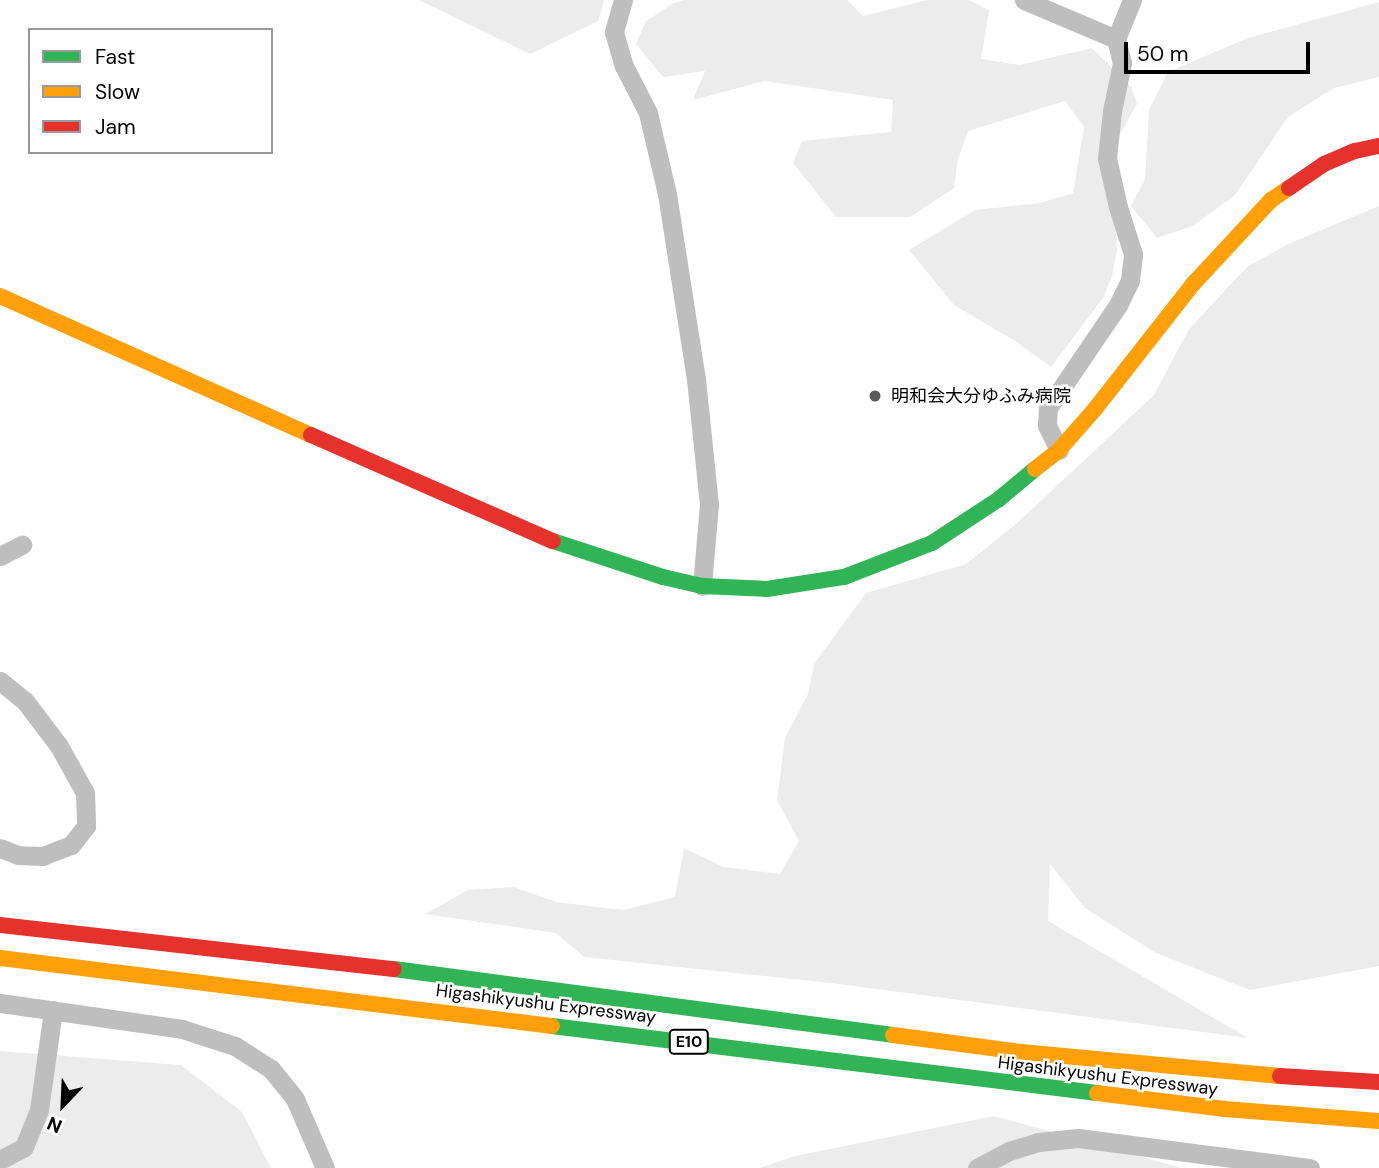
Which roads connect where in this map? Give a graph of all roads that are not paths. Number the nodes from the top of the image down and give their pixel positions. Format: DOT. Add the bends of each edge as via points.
graph roads {
  1 [pos="624,0"];
  2 [pos="1024,0"];
  3 [pos="1132,0"];
  4 [pos="1116,39"];
  5 [pos="1379,146"];
  6 [pos="0,296"];
  7 [pos="1059,450"];
  8 [pos="22,545"];
  9 [pos="0,556"];
  10 [pos="702,586"];
  11 [pos="0,681"];
  12 [pos="0,848"];
  13 [pos="0,925"];
  14 [pos="0,958"];
  15 [pos="0,1003"];
  16 [pos="53,1010"];
  17 [pos="1379,1082"];
  18 [pos="1379,1121"];
  19 [pos="0,1160"];
  20 [pos="325,1168"];
  21 [pos="977,1168"];
  22 [pos="1311,1168"];
  1 -- 10 [label="street" via="614,32 624,66 648,113 667,194 696,379 709,504"];
  2 -- 4 [label="street"];
  3 -- 4 [label="street"];
  4 -- 7 [label="street" via="1122,63 1107,158 1133,254 1130,280 1048,408 1047,425"];
  5 -- 7 [label="main road" via="1324,164 1271,200 1193,284"];
  6 -- 10 [label="main road" via="531,534 618,565"];
  7 -- 10 [label="main road" via="968,521 898,558 844,577 799,586"];
  8 -- 9 [label="street"];
  11 -- 12 [label="street" via="25,701 59,746 85,793 86,826 71,845 43,856 18,855"];
  13 -- 17 [label="main road, Higashikyushu Expressway / E10" via="423,972 1021,1052"];
  14 -- 18 [label="main road, Higashikyushu Expressway / E10" via="1225,1109"];
  15 -- 16 [label="street"];
  16 -- 19 [label="street" via="39,1111 24,1147"];
  16 -- 20 [label="street" via="181,1029 235,1046 271,1069 295,1098"];
  21 -- 22 [label="street" via="1038,1142 1078,1138"];
}
